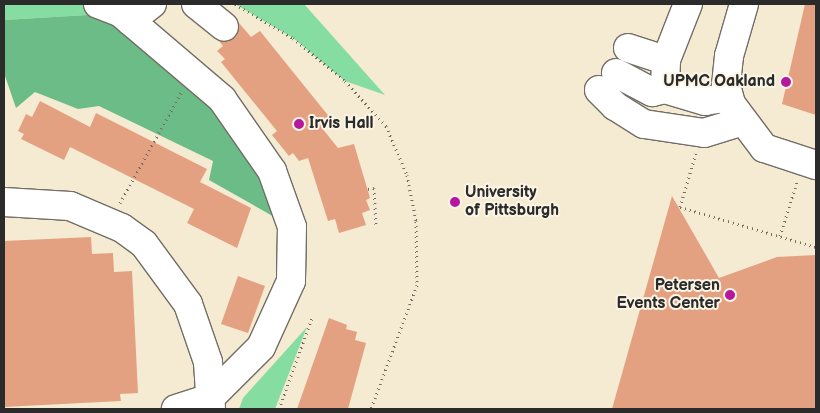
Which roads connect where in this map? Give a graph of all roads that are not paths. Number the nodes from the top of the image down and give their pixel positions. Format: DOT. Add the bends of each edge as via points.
graph roads {
  1 [pos="98,4"];
  2 [pos="152,4"];
  3 [pos="196,4"];
  4 [pos="744,4"];
  5 [pos="682,5"];
  6 [pos="230,15"];
  7 [pos="130,21"];
  8 [pos="628,48"];
  9 [pos="666,60"];
  10 [pos="665,89"];
  11 [pos="736,112"];
  12 [pos="807,174"];
  13 [pos="4,202"];
  14 [pos="211,404"];
  15 [pos="176,409"];
  1 -- 7 [label="street"];
  2 -- 7 [label="street"];
  3 -- 6 [label="street"];
  4 -- 11 [label="street" via="729,56"];
  5 -- 9 [label="street"];
  7 -- 14 [label="street" via="222,99 272,171 292,227 292,280 261,347"];
  8 -- 9 [label="street"];
  9 -- 10 [label="street"];
  10 -- 11 [label="street"];
  10 -- 11 [label="street" via="652,92 607,82 615,106 644,124 704,133"];
  11 -- 12 [label="street" via="764,148"];
  13 -- 14 [label="street" via="70,206 114,223 144,244 188,304 208,362"];
  14 -- 15 [label="street"];
}
